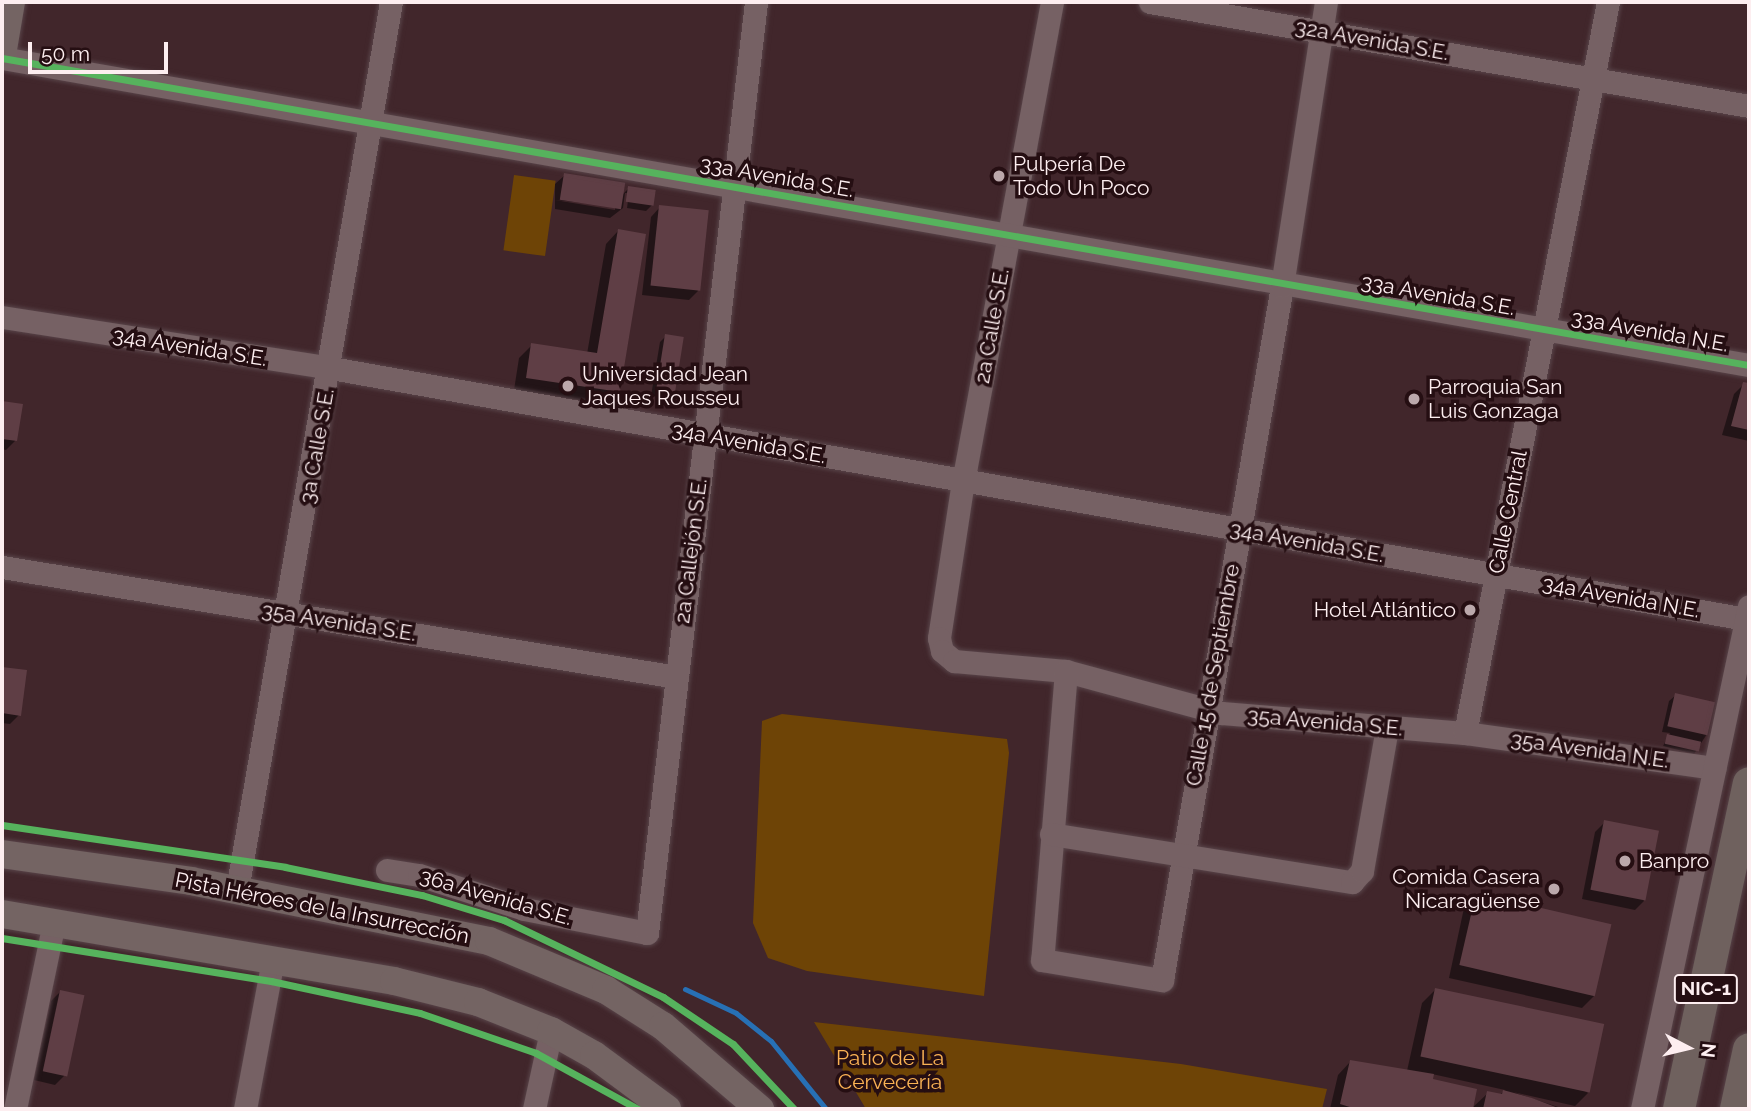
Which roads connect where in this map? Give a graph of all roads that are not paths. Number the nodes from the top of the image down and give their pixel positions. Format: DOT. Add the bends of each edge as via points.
graph roads {
  1 [pos="10,2"];
  2 [pos="391,2"];
  3 [pos="756,2"];
  4 [pos="1052,2"];
  5 [pos="1150,2"];
  6 [pos="1326,2"];
  7 [pos="1608,2"];
  8 [pos="1321,32"];
  9 [pos="2,57"];
  10 [pos="1593,77"];
  11 [pos="1749,106"];
  12 [pos="370,121"];
  13 [pos="734,187"];
  14 [pos="1008,236"];
  15 [pos="1282,286"];
  16 [pos="2,317"];
  17 [pos="1545,331"];
  18 [pos="1749,365"];
  19 [pos="331,368"];
  20 [pos="705,435"];
  21 [pos="964,481"];
  22 [pos="1239,530"];
  23 [pos="2,567"];
  24 [pos="1495,576"];
  25 [pos="1748,612"];
  26 [pos="287,614"];
  27 [pos="942,651"];
  28 [pos="1066,671"];
  29 [pos="677,677"];
  30 [pos="1206,709"];
  31 [pos="1387,727"];
  32 [pos="1465,733"];
  33 [pos="1715,768"];
  34 [pos="1749,783"];
  35 [pos="1051,834"];
  36 [pos="2,854"];
  37 [pos="1183,855"];
  38 [pos="387,870"];
  39 [pos="237,890"];
  40 [pos="2,914"];
  41 [pos="54,922"];
  42 [pos="647,933"];
  43 [pos="273,959"];
  44 [pos="551,1031"];
  45 [pos="1749,1049"];
  46 [pos="15,1109"];
  47 [pos="245,1109"];
  48 [pos="534,1109"];
  49 [pos="667,1109"];
  50 [pos="760,1109"];
  51 [pos="1642,1109"];
  52 [pos="1679,1109"];
  53 [pos="1736,1109"];
  1 -- 9 [label="main road"];
  2 -- 12 [label="street, 3a Calle S.E."];
  3 -- 13 [label="street, 2a Callejón S.E."];
  4 -- 14 [label="street, 2a Calle S.E."];
  5 -- 8 [label="street, 32a Avenida S.E."];
  6 -- 8 [label="street, Calle 15 de Septiembre"];
  7 -- 10 [label="street, Calle Central"];
  8 -- 10 [label="street, 32a Avenida S.E."];
  8 -- 15 [label="street, Calle 15 de Septiembre"];
  9 -- 12 [label="street, 33a Avenida S.E."];
  10 -- 11 [label="street, 32a Avenida S.E."];
  10 -- 17 [label="street, Calle Central"];
  12 -- 13 [label="street, 33a Avenida S.E."];
  12 -- 19 [label="street, 3a Calle S.E."];
  13 -- 14 [label="street, 33a Avenida S.E."];
  13 -- 20 [label="street, 2a Callejón S.E."];
  14 -- 15 [label="street, 33a Avenida S.E."];
  14 -- 21 [label="street, 2a Calle S.E."];
  15 -- 17 [label="street, 33a Avenida S.E."];
  15 -- 22 [label="street, Calle 15 de Septiembre"];
  16 -- 19 [label="street, 34a Avenida S.E."];
  17 -- 18 [label="street, 33a Avenida N.E."];
  17 -- 24 [label="street, Calle Central"];
  19 -- 20 [label="street, 34a Avenida S.E."];
  19 -- 26 [label="street, 3a Calle S.E."];
  20 -- 21 [label="street, 34a Avenida S.E."];
  20 -- 29 [label="street, 2a Callejón S.E."];
  21 -- 22 [label="street, 34a Avenida S.E."];
  21 -- 27 [label="street, 2a Calle S.E." via="939,638"];
  22 -- 24 [label="street, 34a Avenida S.E."];
  22 -- 30 [label="street, Calle 15 de Septiembre"];
  23 -- 26 [label="street, 35a Avenida S.E."];
  24 -- 25 [label="street, 34a Avenida N.E."];
  24 -- 32 [label="street, Calle Central"];
  25 -- 33 [label="street"];
  26 -- 29 [label="street, 35a Avenida S.E."];
  26 -- 39 [label="street, 3a Calle S.E."];
  27 -- 28 [label="street, 35a Avenida S.E." via="954,661"];
  28 -- 30 [label="street, 35a Avenida S.E."];
  28 -- 35 [label="street"];
  29 -- 42 [label="street, 2a Callejón S.E."];
  30 -- 31 [label="street, 35a Avenida S.E."];
  30 -- 37 [label="street, Calle 15 de Septiembre"];
  31 -- 32 [label="street, 35a Avenida S.E."];
  31 -- 37 [label="street" via="1362,871 1352,882"];
  32 -- 33 [label="street, 35a Avenida N.E."];
  33 -- 51 [label="street"];
  34 -- 52 [label="highway, NIC-1"];
  35 -- 37 [label="street"];
  35 -- 37 [label="street, Calle 15 de Septiembre" via="1042,960 1157,981 1165,976"];
  36 -- 39 [label="main road, Pista Héroes de la Insurrección"];
  38 -- 42 [label="street, 36a Avenida S.E." via="419,874 524,909"];
  39 -- 50 [label="main road, Pista Héroes de la Insurrección" via="422,924 538,959 606,990 663,1026"];
  40 -- 41 [label="main road"];
  41 -- 43 [label="main road"];
  41 -- 46 [label="street"];
  43 -- 44 [label="main road" via="478,1002"];
  43 -- 47 [label="street"];
  44 -- 48 [label="street"];
  44 -- 49 [label="main road" via="594,1055"];
  45 -- 53 [label="highway"];
}
